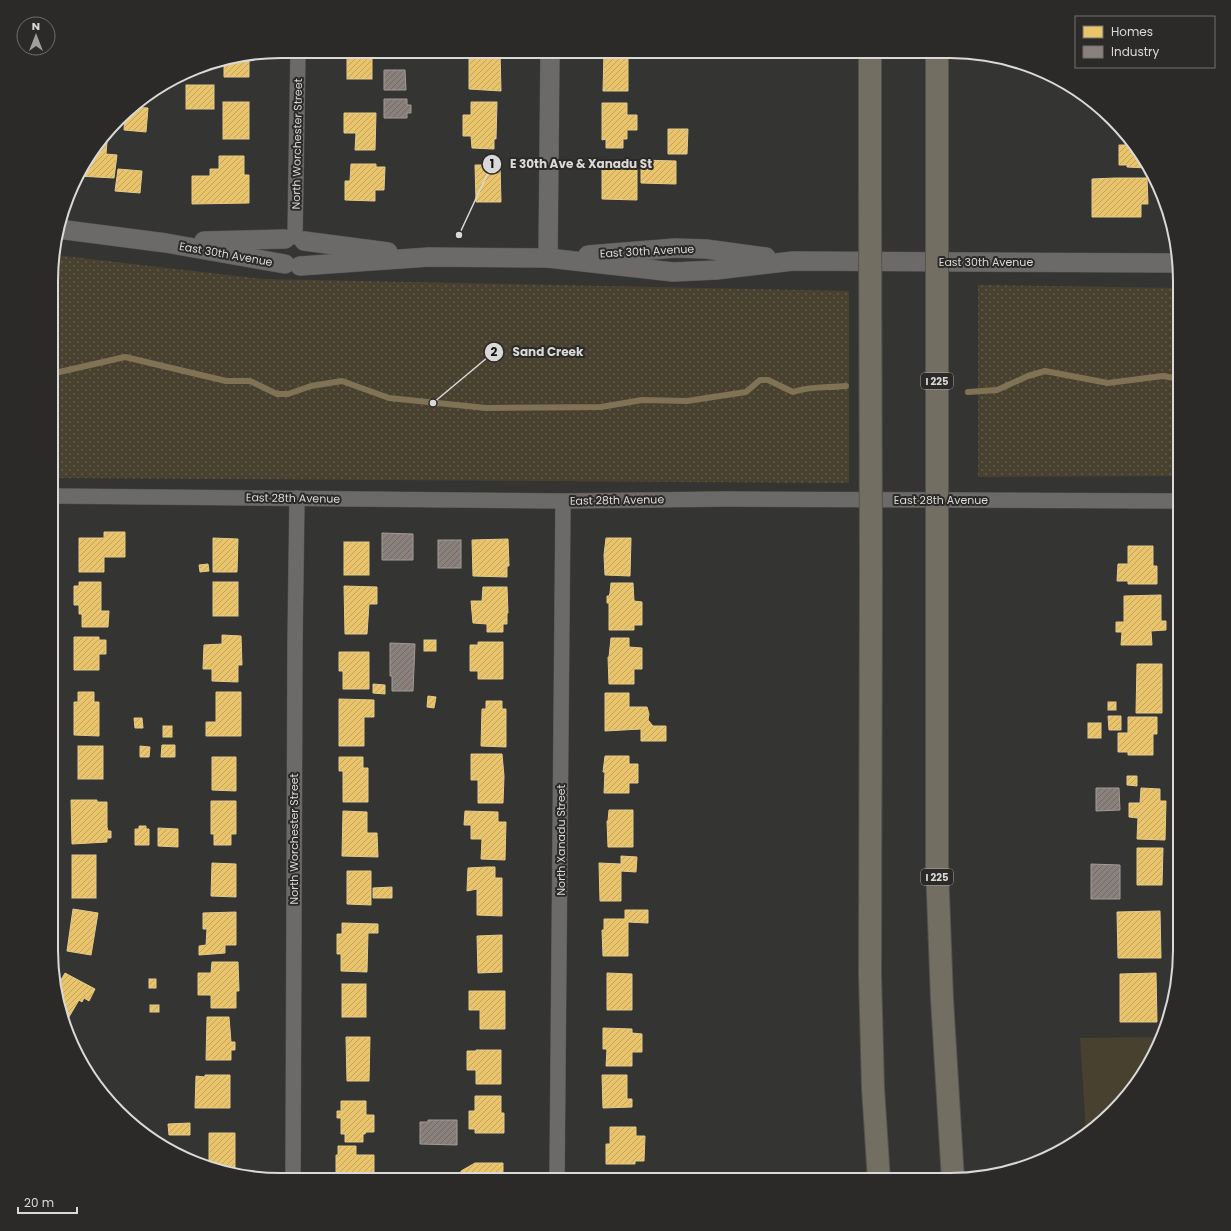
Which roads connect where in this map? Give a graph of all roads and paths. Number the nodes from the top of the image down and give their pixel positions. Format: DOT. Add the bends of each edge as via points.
graph roads {
  1 [pos="298,58"];
  2 [pos="550,58"];
  3 [pos="870,58"];
  4 [pos="937,58"];
  5 [pos="64,230"];
  6 [pos="295,239"];
  7 [pos="166,243"];
  8 [pos="429,257"];
  9 [pos="548,258"];
  10 [pos="1173,263"];
  11 [pos="292,265"];
  12 [pos="58,496"];
  13 [pos="297,498"];
  14 [pos="563,501"];
  15 [pos="1173,501"];
  16 [pos="293,1173"];
  17 [pos="557,1173"];
  18 [pos="879,1173"];
  19 [pos="953,1173"];
  1 -- 6 [label="street, North Worchester Street"];
  2 -- 9 [label="street"];
  3 -- 18 [label="highway, bridge" via="871,1005"];
  4 -- 19 [label="highway, I 225, bridge" via="937,890"];
  5 -- 7 [label="street, East 30th Avenue"];
  6 -- 7 [label="street, East 30th Avenue"];
  6 -- 8 [label="street, East 30th Avenue"];
  6 -- 11 [label="street" via="279,247 281,261"];
  6 -- 11 [label="street" via="309,249 309,254 304,263"];
  7 -- 11 [label="street, East 30th Avenue"];
  8 -- 9 [label="street, East 30th Avenue"];
  8 -- 11 [label="street, East 30th Avenue"];
  9 -- 10 [label="street, East 30th Avenue" via="675,248 706,249 793,261"];
  12 -- 13 [label="street, East 28th Avenue"];
  13 -- 14 [label="street, East 28th Avenue"];
  13 -- 16 [label="street, North Worchester Street"];
  14 -- 15 [label="street, East 28th Avenue"];
  14 -- 17 [label="street, North Xanadu Street"];
}
